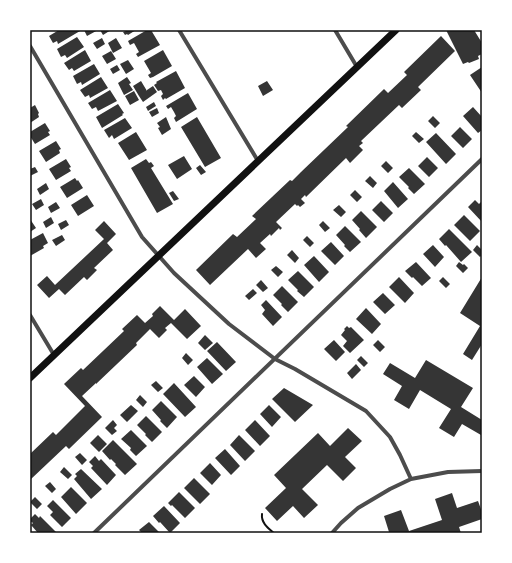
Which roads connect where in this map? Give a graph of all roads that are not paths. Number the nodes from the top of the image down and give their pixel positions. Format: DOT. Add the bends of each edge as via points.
graph roads {
  1 [pos="179,30"];
  2 [pos="335,30"];
  3 [pos="396,30"];
  4 [pos="30,46"];
  5 [pos="357,67"];
  6 [pos="482,159"];
  7 [pos="258,161"];
  8 [pos="158,256"];
  9 [pos="30,315"];
  10 [pos="54,355"];
  11 [pos="275,359"];
  12 [pos="30,378"];
  13 [pos="482,471"];
  14 [pos="411,479"];
  15 [pos="94,533"];
  16 [pos="332,533"];
  1 -- 7 [label="street"];
  2 -- 5 [label="street"];
  3 -- 5 [label="main road"];
  4 -- 8 [label="street" via="142,237"];
  5 -- 7 [label="main road"];
  6 -- 11 [label="street"];
  7 -- 8 [label="main road"];
  8 -- 10 [label="main road"];
  8 -- 11 [label="street" via="229,324"];
  9 -- 10 [label="street"];
  10 -- 12 [label="main road"];
  11 -- 14 [label="street" via="366,411 390,437"];
  11 -- 15 [label="street"];
  13 -- 14 [label="street" via="448,472"];
  14 -- 16 [label="street" via="358,508"];
}
